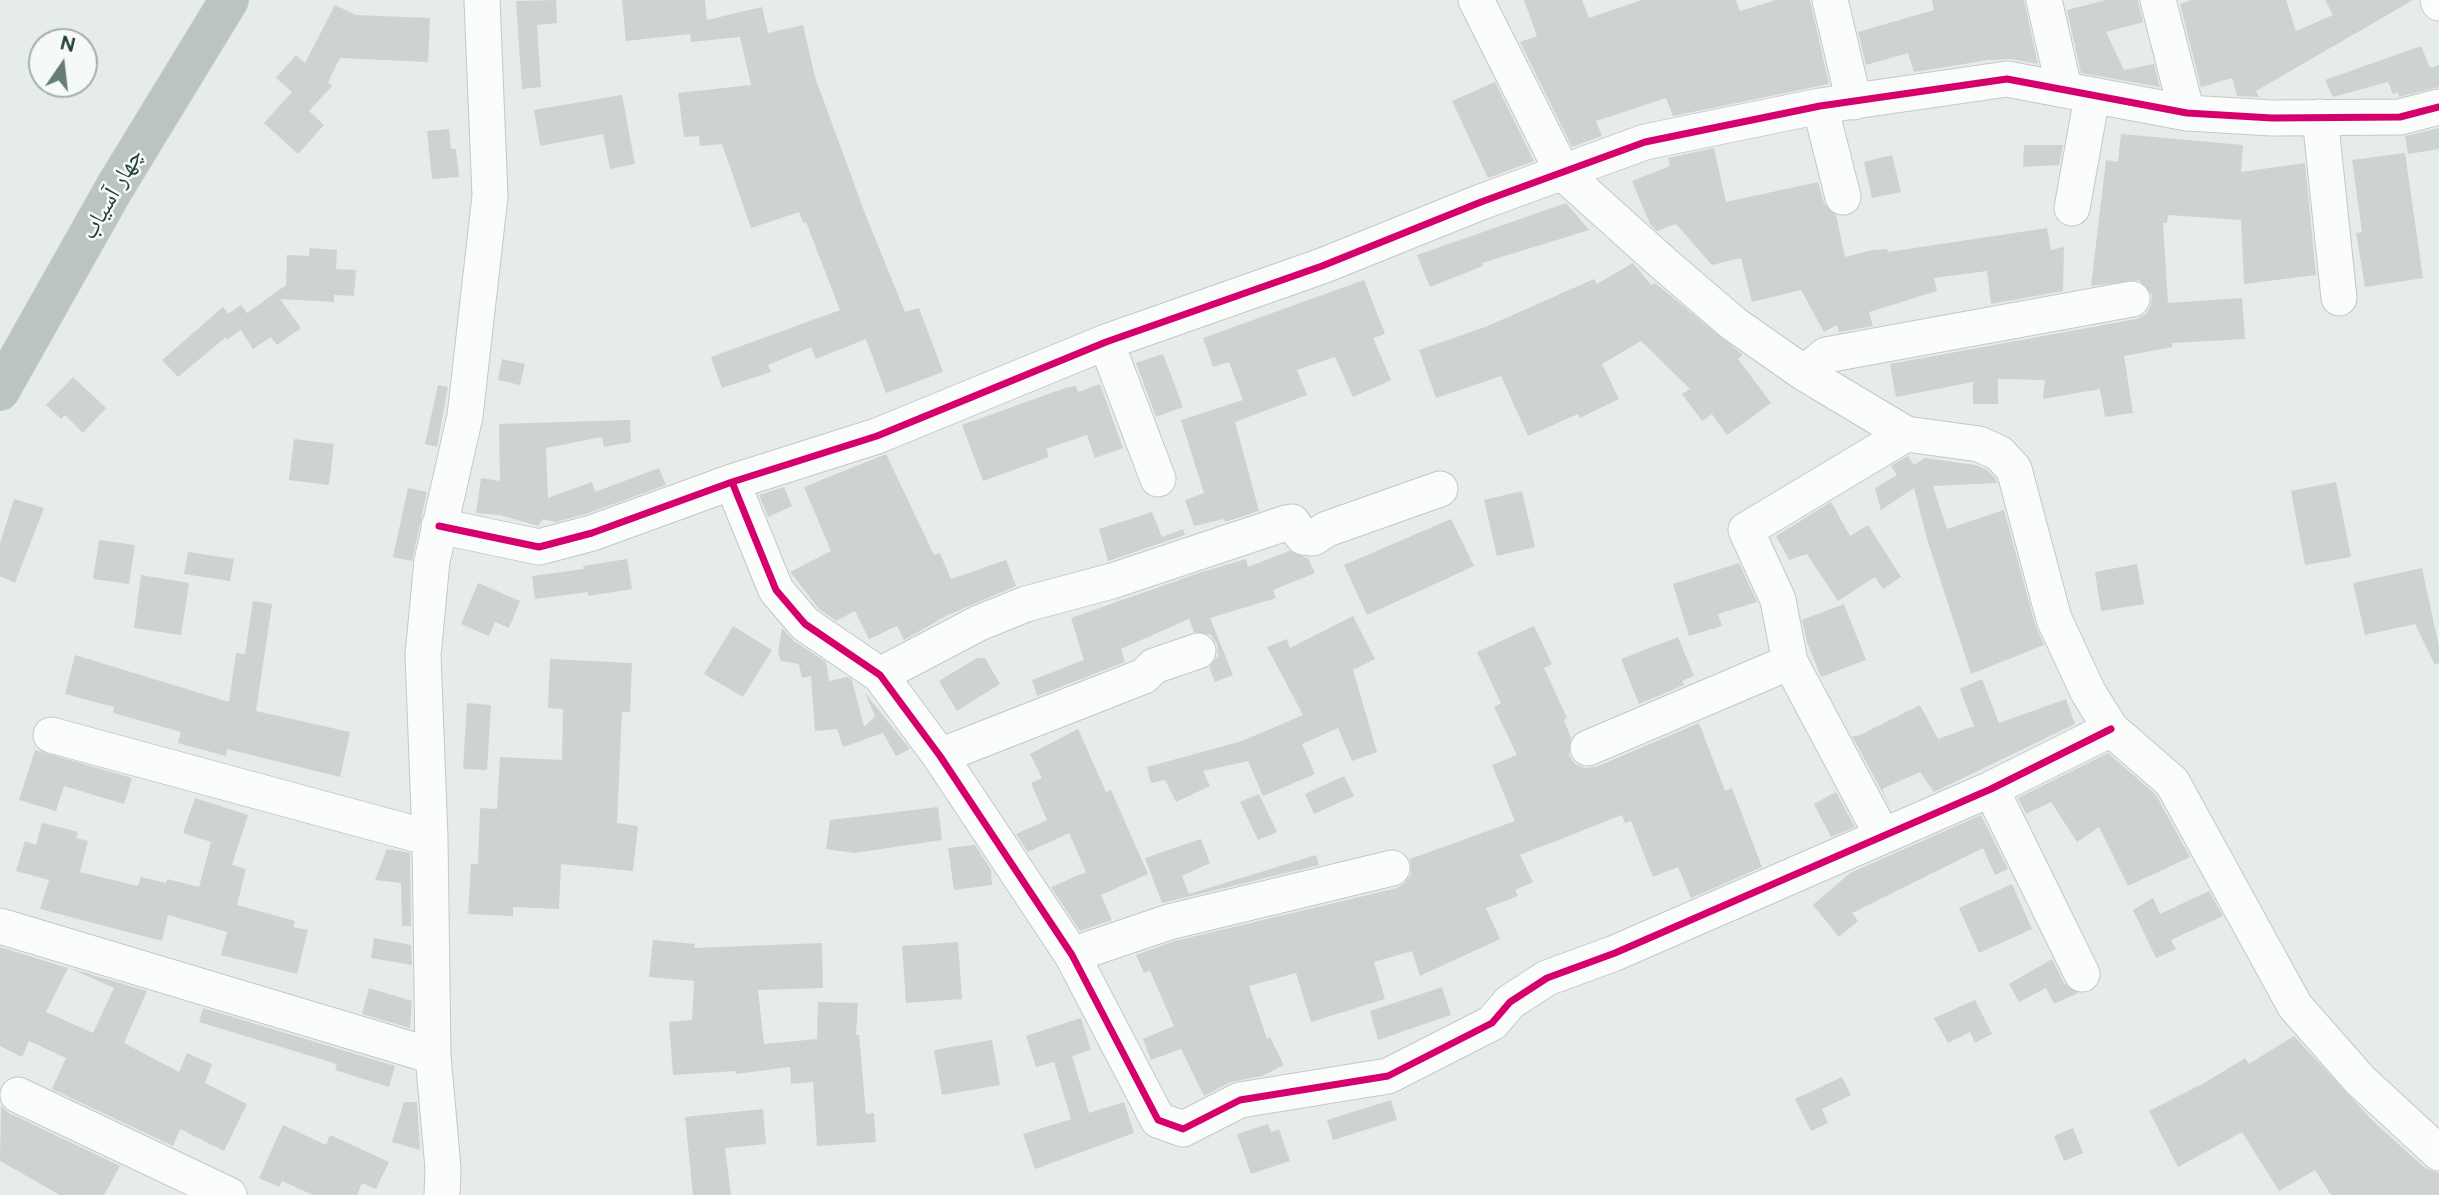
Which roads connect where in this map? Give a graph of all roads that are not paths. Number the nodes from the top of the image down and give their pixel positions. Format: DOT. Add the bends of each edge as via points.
graph roads {
  1 [pos="229,0"];
  2 [pos="482,0"];
  3 [pos="1476,0"];
  4 [pos="1830,0"];
  5 [pos="2044,0"];
  6 [pos="2158,0"];
  7 [pos="2078,92"];
  8 [pos="1854,102"];
  9 [pos="1820,106"];
  10 [pos="2439,107"];
  11 [pos="2187,113"];
  12 [pos="2320,117"];
  13 [pos="1563,173"];
  14 [pos="1843,197"];
  15 [pos="2072,208"];
  16 [pos="2339,298"];
  17 [pos="2132,299"];
  18 [pos="1106,342"];
  19 [pos="1804,373"];
  20 [pos="0,391"];
  21 [pos="1906,434"];
  22 [pos="1158,479"];
  23 [pos="733,482"];
  24 [pos="1440,489"];
  25 [pos="439,526"];
  26 [pos="1198,651"];
  27 [pos="1790,662"];
  28 [pos="880,675"];
  29 [pos="2111,729"];
  30 [pos="51,735"];
  31 [pos="1588,748"];
  32 [pos="940,756"];
  33 [pos="1991,789"];
  34 [pos="1882,835"];
  35 [pos="430,838"];
  36 [pos="1392,868"];
  37 [pos="0,926"];
  38 [pos="1072,955"];
  39 [pos="2082,974"];
  40 [pos="433,1056"];
  41 [pos="18,1095"];
  42 [pos="2439,1153"];
  43 [pos="229,1195"];
  44 [pos="442,1195"];
  1 -- 20 [label="highway, چهار آسیاب" via="115,187"];
  2 -- 25 [label="street" via="490,196 465,416"];
  3 -- 13 [label="street"];
  4 -- 8 [label="street"];
  5 -- 7 [label="street"];
  6 -- 11 [label="street"];
  7 -- 8 [label="street" via="2007,79"];
  7 -- 11 [label="street"];
  7 -- 15 [label="street"];
  8 -- 9 [label="street"];
  9 -- 13 [label="street" via="1645,142"];
  9 -- 14 [label="street"];
  10 -- 12 [label="street" via="2400,117"];
  11 -- 12 [label="street"];
  12 -- 16 [label="street"];
  13 -- 18 [label="street" via="1322,266"];
  13 -- 19 [label="street" via="1734,324"];
  17 -- 19 [label="street" via="1826,355"];
  18 -- 22 [label="street"];
  18 -- 23 [label="street" via="877,436"];
  19 -- 21 [label="street"];
  21 -- 27 [label="street" via="1746,530 1778,600"];
  21 -- 29 [label="street" via="1979,444 1999,453 2014,469 2054,619"];
  23 -- 25 [label="street" via="592,533 539,547"];
  23 -- 28 [label="street" via="776,590 805,624"];
  24 -- 28 [label="street" via="1313,538 1303,537 1292,522 1286,523 1112,581 1026,604"];
  25 -- 35 [label="street" via="423,655"];
  26 -- 32 [label="street"];
  27 -- 31 [label="street"];
  27 -- 34 [label="street"];
  28 -- 32 [label="street"];
  29 -- 33 [label="street"];
  29 -- 42 [label="street" via="2172,782 2295,1006 2360,1080"];
  30 -- 35 [label="street"];
  32 -- 38 [label="street"];
  33 -- 34 [label="street"];
  33 -- 39 [label="street"];
  34 -- 38 [label="street" via="1615,953 1547,978 1510,1002 1492,1023 1388,1076 1240,1100 1183,1129 1158,1120"];
  35 -- 40 [label="street"];
  36 -- 38 [label="street" via="1169,922"];
  37 -- 40 [label="street"];
  40 -- 44 [label="street"];
  41 -- 43 [label="street"];
}
